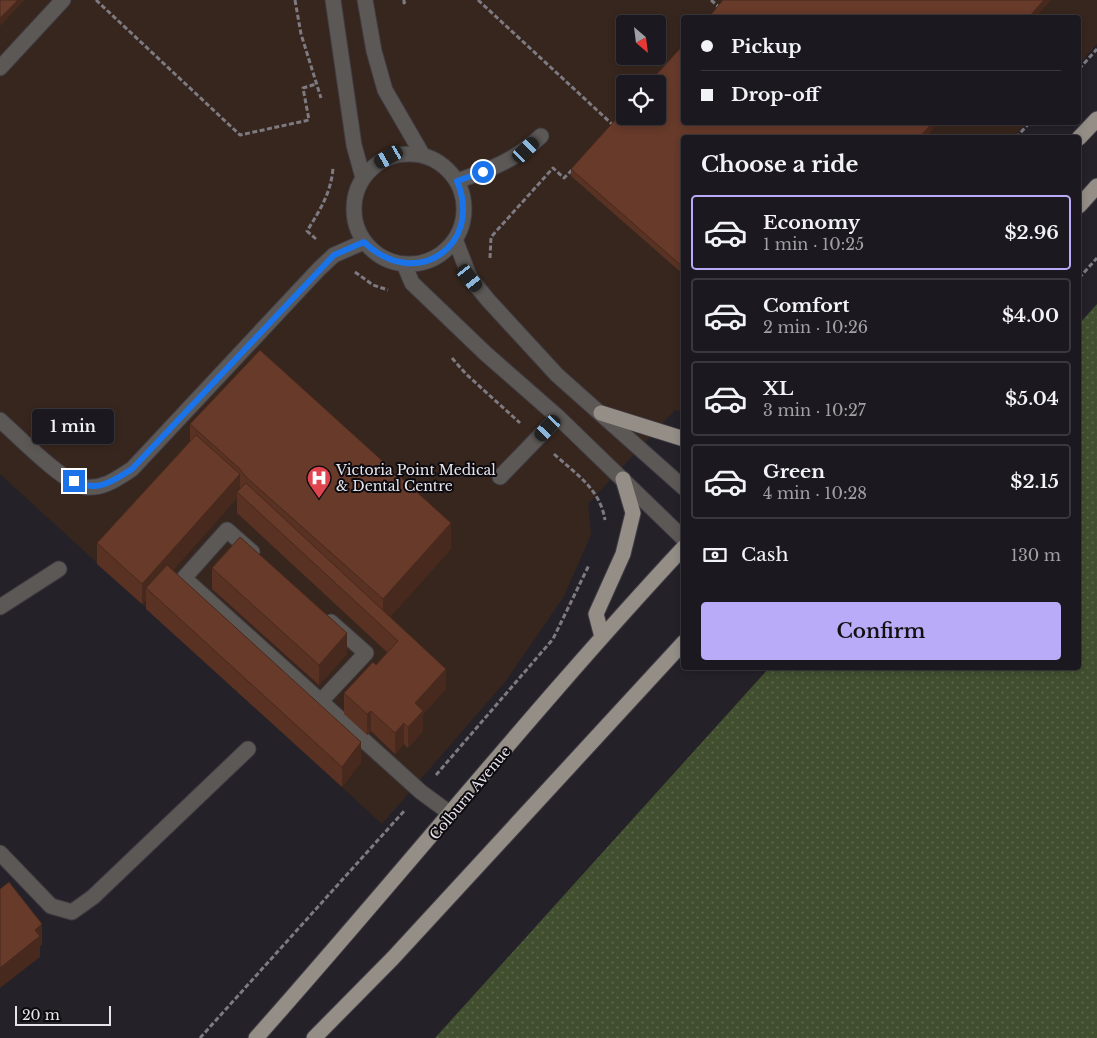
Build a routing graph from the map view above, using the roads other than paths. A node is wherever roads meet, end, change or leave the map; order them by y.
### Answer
1 (63, 0) edge
2 (333, 0) edge
3 (365, 0) edge
4 (0, 68) edge
5 (1097, 120) edge
6 (541, 136) dead end
7 (1081, 136) edge
8 (422, 154) junction
9 (363, 178) junction
10 (457, 181) junction
11 (1097, 186) edge
12 (1081, 204) edge
13 (455, 239) junction
14 (364, 242) junction
15 (404, 264) junction
16 (601, 413) junction
17 (558, 417) junction
18 (0, 420) edge
19 (681, 439) edge
20 (500, 477) dead end
21 (623, 479) junction
22 (681, 485) edge
23 (681, 536) edge
24 (681, 550) edge
25 (264, 562) edge
26 (59, 569) dead end
27 (0, 607) edge
28 (322, 614) edge
29 (602, 637) junction
30 (681, 645) edge
31 (321, 702) junction
32 (248, 749) dead end
33 (451, 814) junction
34 (0, 855) edge
35 (256, 1038) edge
36 (314, 1038) edge

1 - 4 street
2 - 9 street
3 - 8 street
5 - 7 main road
6 - 10 street
8 - 9 street
8 - 10 street
9 - 14 street
10 - 13 street
11 - 12 main road
13 - 15 street
13 - 16 street
14 - 15 street
14 - 18 street
15 - 17 street
16 - 19 main road
16 - 22 street
17 - 20 street
17 - 21 street
21 - 23 street
21 - 29 main road
24 - 29 main road, Colburn Avenue
25 - 31 street
26 - 27 street
28 - 31 street
29 - 33 main road, Colburn Avenue
30 - 36 main road
31 - 33 street
32 - 34 street
33 - 35 main road, Colburn Avenue

